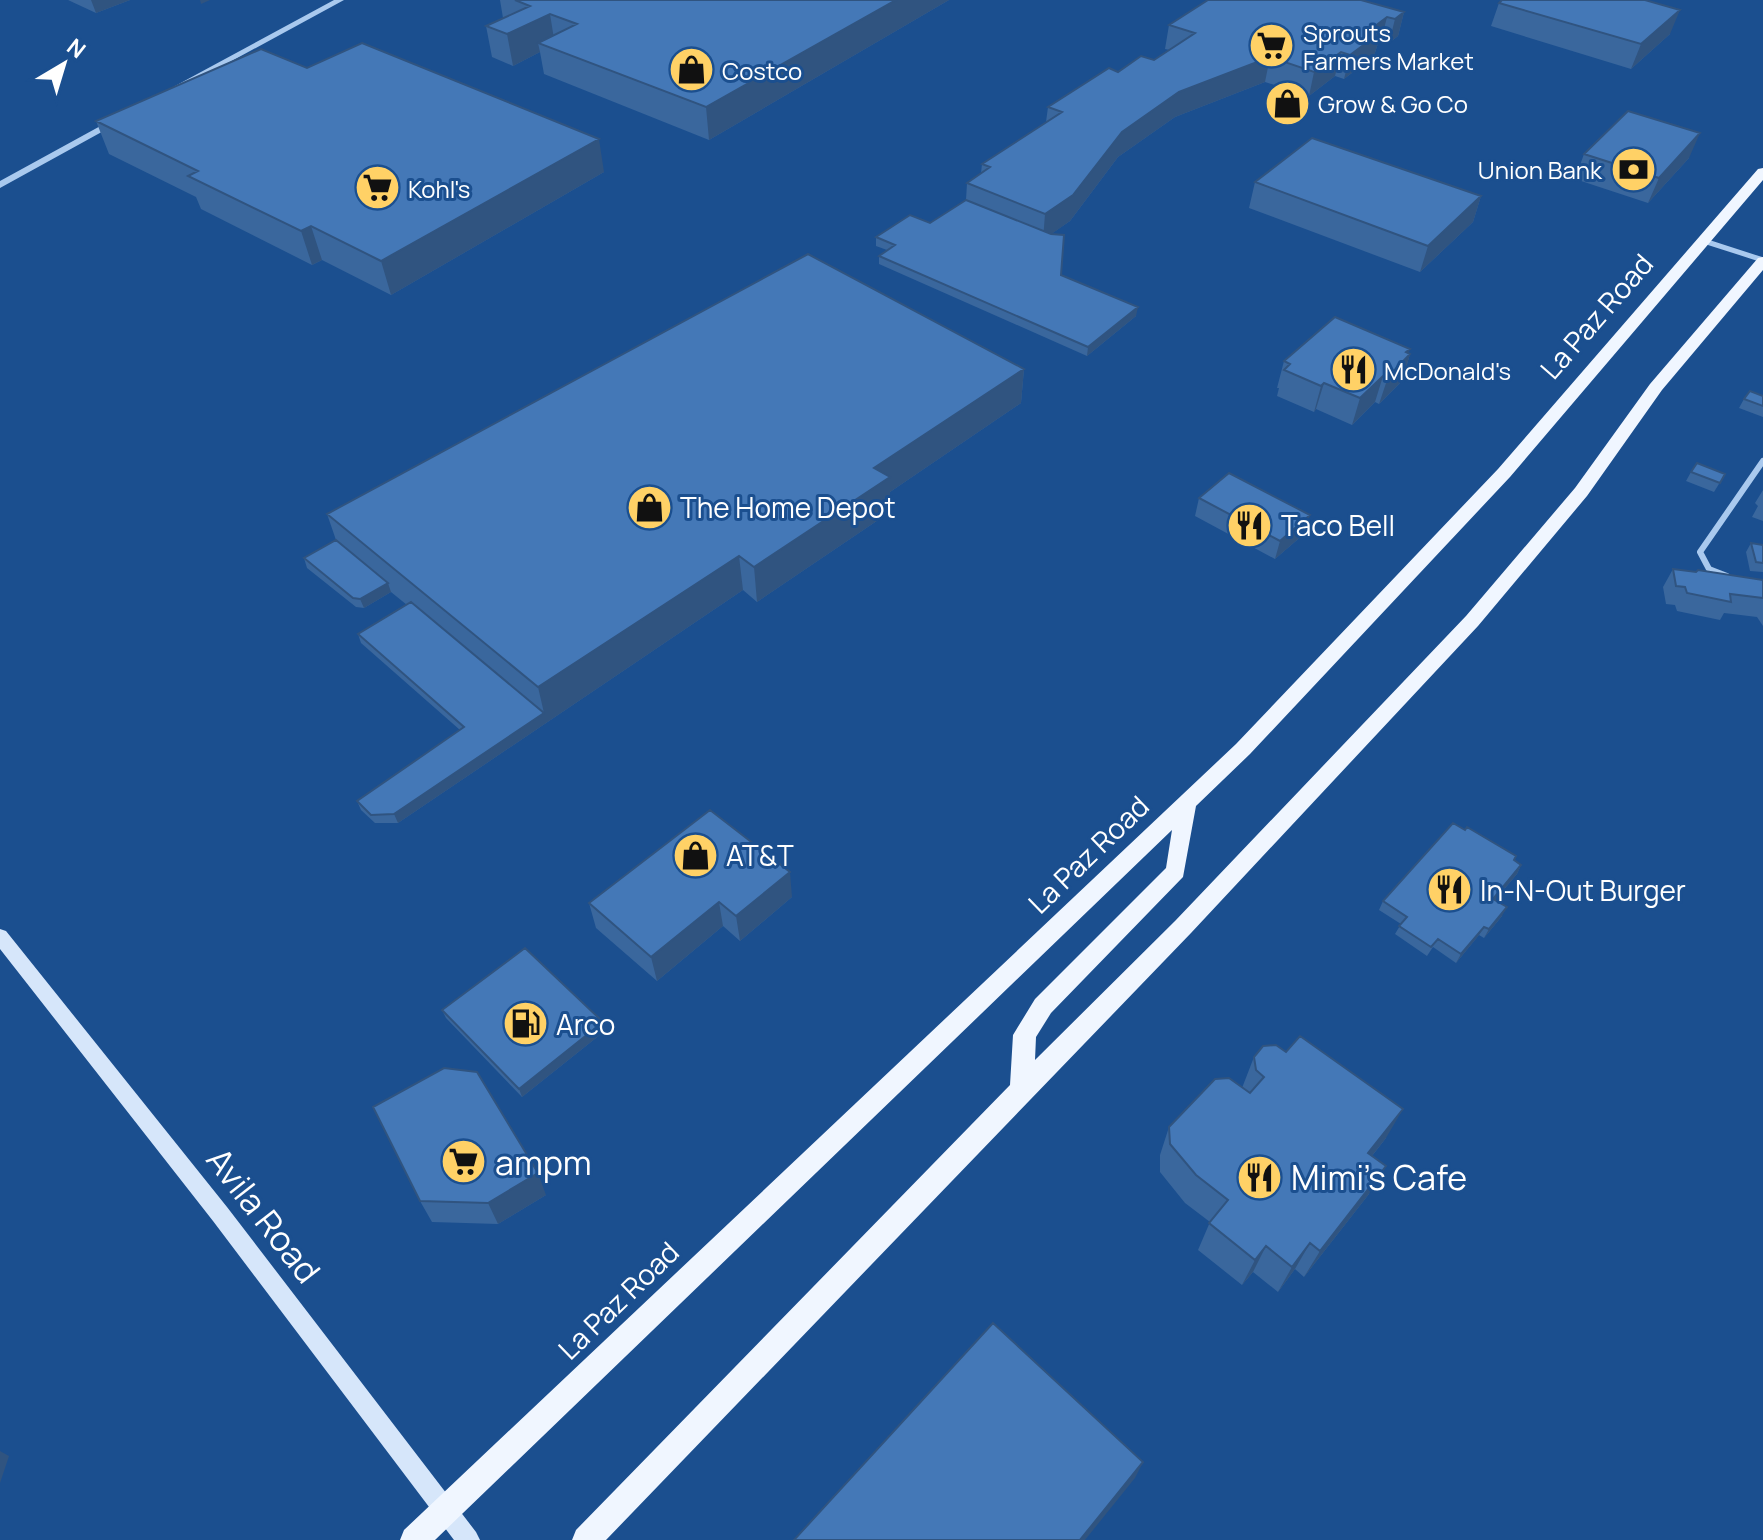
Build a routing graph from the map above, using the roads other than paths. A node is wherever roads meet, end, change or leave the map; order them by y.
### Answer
1 (340, 0) edge
2 (170, 91) edge
3 (119, 119) edge
4 (1763, 172) edge
5 (0, 185) edge
6 (1704, 241) junction
7 (1763, 261) edge
8 (1763, 461) edge
9 (1740, 581) edge
10 (1186, 804) junction
11 (0, 936) edge
12 (1022, 1089) junction
13 (445, 1510) junction
14 (414, 1540) edge
15 (468, 1540) edge
16 (586, 1540) edge

1 - 2 street
3 - 5 street
4 - 6 main road, La Paz Road
6 - 7 street
6 - 10 main road, La Paz Road
7 - 12 main road
8 - 9 street
10 - 12 main road
10 - 13 main road, La Paz Road
11 - 13 main road, Avila Road
12 - 16 main road
13 - 14 main road, La Paz Road
13 - 15 main road, Avila Road

